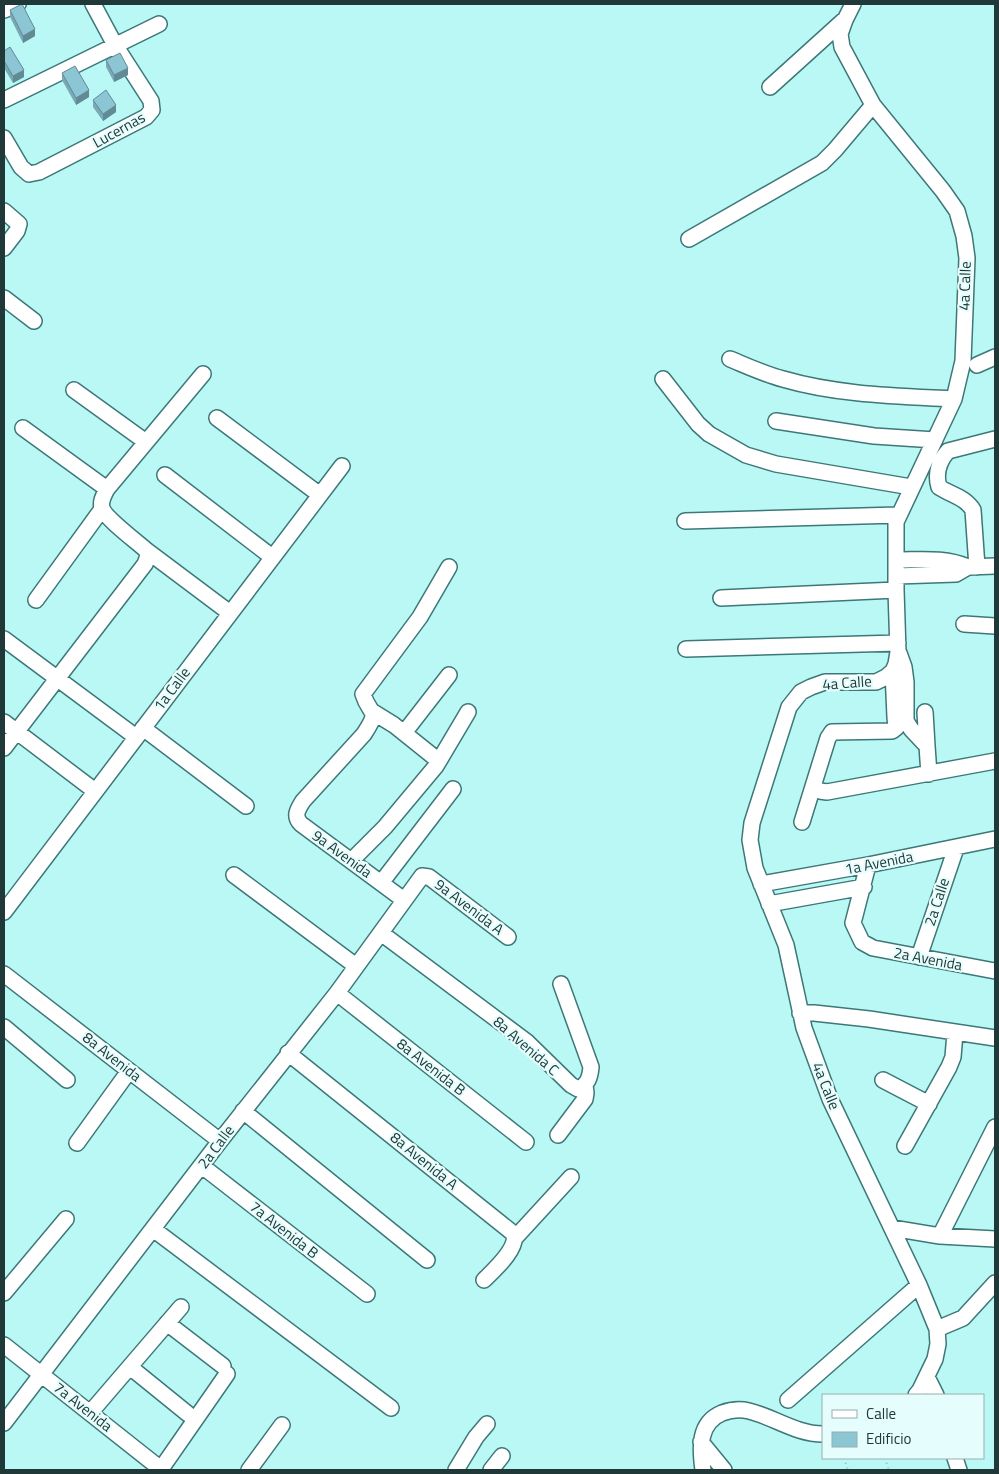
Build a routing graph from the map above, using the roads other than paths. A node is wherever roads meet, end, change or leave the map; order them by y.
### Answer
1 (18, 4) edge
2 (93, 4) edge
3 (853, 4) edge
4 (4, 10) edge
5 (845, 20) junction
6 (159, 24) dead end
7 (115, 45) junction
8 (770, 87) dead end
9 (4, 100) edge
10 (873, 105) junction
11 (4, 138) edge
12 (4, 211) edge
13 (689, 239) dead end
14 (4, 248) edge
15 (4, 298) edge
16 (34, 321) dead end
17 (995, 357) edge
18 (730, 359) dead end
19 (977, 366) dead end
20 (203, 374) dead end
21 (663, 379) dead end
22 (74, 390) dead end
23 (954, 399) junction
24 (217, 418) dead end
25 (776, 421) dead end
26 (23, 428) dead end
27 (995, 439) edge
28 (935, 440) junction
29 (146, 442) junction
30 (342, 466) dead end
31 (165, 476) dead end
32 (911, 487) junction
33 (107, 489) junction
34 (320, 495) junction
35 (102, 509) junction
36 (898, 515) junction
37 (685, 521) dead end
38 (146, 550) junction
39 (272, 557) junction
40 (897, 560) junction
41 (921, 560) junction
42 (995, 566) edge
43 (449, 567) dead end
44 (972, 567) junction
45 (923, 576) junction
46 (896, 583) junction
47 (721, 598) dead end
48 (36, 600) dead end
49 (230, 613) junction
50 (964, 624) dead end
51 (995, 626) edge
52 (4, 639) edge
53 (898, 647) junction
54 (686, 649) dead end
55 (893, 671) junction
56 (448, 675) dead end
57 (58, 679) junction
58 (373, 712) junction
59 (468, 712) dead end
60 (925, 712) dead end
61 (901, 717) junction
62 (4, 722) edge
63 (16, 732) junction
64 (139, 732) junction
65 (404, 733) junction
66 (927, 746) junction
67 (4, 748) edge
68 (439, 761) junction
69 (995, 761) edge
70 (929, 774) junction
71 (813, 787) junction
72 (453, 789) dead end
73 (95, 791) junction
74 (246, 806) dead end
75 (802, 822) dead end
76 (995, 839) edge
77 (956, 848) junction
78 (352, 860) junction
79 (868, 865) junction
80 (234, 875) dead end
81 (429, 877) joint
82 (381, 883) junction
83 (762, 884) junction
84 (864, 887) junction
85 (404, 900) junction
86 (769, 904) junction
87 (4, 912) edge
88 (381, 934) junction
89 (508, 937) dead end
90 (919, 957) junction
91 (356, 966) junction
92 (995, 970) edge
93 (4, 974) edge
94 (561, 984) dead end
95 (337, 993) junction
96 (800, 1013) junction
97 (4, 1027) edge
98 (955, 1033) junction
99 (995, 1038) edge
100 (288, 1053) junction
101 (129, 1070) junction
102 (67, 1080) dead end
103 (884, 1080) dead end
104 (585, 1085) junction
105 (929, 1104) junction
106 (244, 1111) junction
107 (995, 1127) edge
108 (558, 1135) dead end
109 (220, 1141) junction
110 (526, 1142) dead end
111 (77, 1143) dead end
112 (905, 1146) dead end
113 (202, 1166) junction
114 (571, 1177) dead end
115 (66, 1219) dead end
116 (892, 1228) junction
117 (153, 1229) junction
118 (940, 1236) junction
119 (515, 1238) junction
120 (995, 1239) edge
121 (427, 1260) dead end
122 (484, 1280) dead end
123 (995, 1283) edge
124 (919, 1285) junction
125 (4, 1293) edge
126 (367, 1294) dead end
127 (181, 1307) dead end
128 (167, 1323) junction
129 (937, 1329) junction
130 (4, 1345) edge
131 (130, 1367) junction
132 (41, 1374) junction
133 (927, 1377) junction
134 (917, 1394) edge
135 (936, 1394) edge
136 (788, 1400) dead end
137 (391, 1408) dead end
138 (90, 1413) junction
139 (188, 1414) dead end
140 (4, 1423) edge
141 (487, 1424) dead end
142 (282, 1425) dead end
143 (822, 1434) edge
144 (701, 1442) junction
145 (502, 1456) dead end
146 (161, 1470) edge
147 (249, 1470) edge
148 (456, 1470) edge
149 (491, 1470) edge
150 (703, 1470) edge
151 (724, 1470) edge

1 - 4 street
2 - 7 street, Lucernas
3 - 5 street, 4a Calle
5 - 8 street
5 - 10 street, 4a Calle
6 - 7 street
7 - 9 street
7 - 11 street, Lucernas
10 - 13 street
10 - 23 street, 4a Calle
12 - 14 street
15 - 16 street
17 - 19 street
18 - 23 street
20 - 29 street
21 - 32 street
22 - 29 street
23 - 28 street, 4a Calle
24 - 34 street
25 - 28 street
26 - 33 street
27 - 44 street
28 - 32 street, 4a Calle
29 - 33 street
30 - 34 street, 1a Calle
31 - 39 street
32 - 36 street, 4a Calle
33 - 35 street
34 - 39 street, 1a Calle
35 - 38 street
35 - 48 street
36 - 37 street
36 - 40 street, 4a Calle
38 - 49 street
38 - 57 street
39 - 49 street, 1a Calle
40 - 41 street
40 - 46 street, 4a Calle
41 - 44 street
41 - 45 street
42 - 44 street
43 - 58 street
44 - 45 street
45 - 46 street
46 - 47 street
46 - 53 street, 4a Calle
49 - 64 street, 1a Calle
50 - 51 street
52 - 57 street
53 - 54 street
53 - 55 street, 4a Calle
53 - 61 street
55 - 61 street
55 - 83 street, 4a Calle
56 - 65 street
57 - 63 street
57 - 64 street
58 - 65 street
58 - 78 street, 9a Avenida
59 - 68 street
60 - 66 street
61 - 66 street
61 - 71 street
62 - 63 street
63 - 67 street
63 - 73 street
64 - 73 street, 1a Calle
64 - 74 street
65 - 68 street
66 - 70 street
68 - 78 street
69 - 70 street
70 - 71 street
71 - 75 street
72 - 82 street
73 - 87 street, 1a Calle
76 - 77 street, 1a Avenida
77 - 79 street, 1a Avenida
77 - 90 street, 2a Calle
78 - 82 street, 9a Avenida
79 - 83 street, 1a Avenida
79 - 84 street
80 - 91 street
81 - 85 street, 2a Calle
81 - 89 street, 9a Avenida A
82 - 85 street, 9a Avenida
83 - 86 street, 4a Calle
84 - 86 street, 1a Avenida
84 - 90 street, 2a Avenida
85 - 88 street, 2a Calle
86 - 96 street, 4a Calle
88 - 91 street, 2a Calle
88 - 104 street, 8a Avenida C
90 - 92 street, 2a Avenida
91 - 95 street, 2a Calle
93 - 101 street, 8a Avenida
94 - 104 street
95 - 100 street, 2a Calle
95 - 110 street, 8a Avenida B
96 - 98 street
96 - 116 street, 4a Calle
97 - 102 street
98 - 99 street
98 - 105 street
100 - 106 street, 2a Calle
100 - 119 street, 8a Avenida A
101 - 109 street, 8a Avenida
101 - 111 street
103 - 105 street
104 - 108 street
105 - 112 street
106 - 109 street, 2a Calle
106 - 121 street
107 - 118 street
109 - 113 street, 2a Calle
113 - 117 street, 2a Calle
113 - 126 street, 7a Avenida B
114 - 119 street
115 - 125 street
116 - 118 street
116 - 124 street, 4a Calle
117 - 132 street, 2a Calle
117 - 137 street
118 - 120 street
119 - 122 street
123 - 129 street
124 - 129 street, 4a Calle
124 - 136 street
127 - 128 street
128 - 131 street
128 - 146 street
129 - 133 street, 4a Calle
130 - 132 street, 7a Avenida
131 - 138 street
131 - 139 street
132 - 138 street, 7a Avenida
132 - 140 street, 2a Calle
133 - 134 street, 4a Calle
133 - 135 street
138 - 146 street, 7a Avenida
141 - 148 street
142 - 147 street
143 - 144 street
144 - 150 street
144 - 151 street
145 - 149 street

